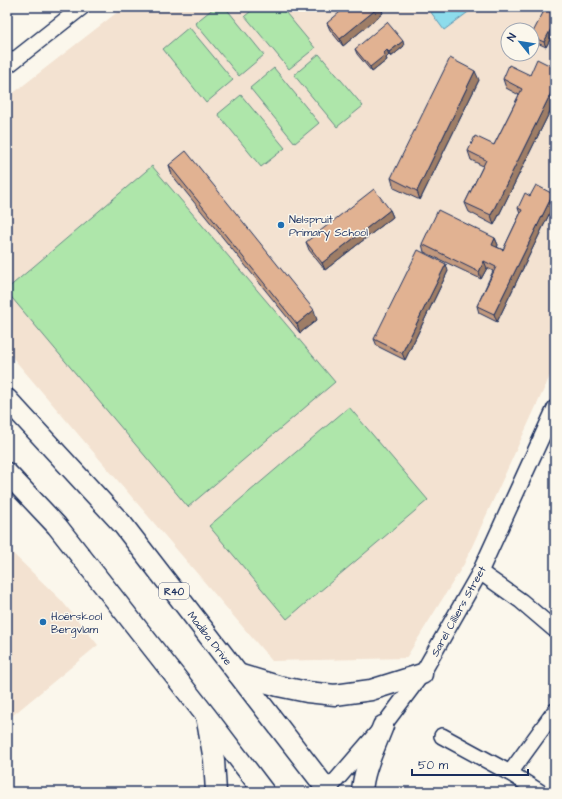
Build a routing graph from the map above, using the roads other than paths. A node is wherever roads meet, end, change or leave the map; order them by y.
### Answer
1 (78, 8) edge
2 (7, 66) edge
3 (7, 399) edge
4 (555, 408) edge
5 (7, 473) edge
6 (480, 572) junction
7 (555, 630) edge
8 (238, 674) junction
9 (422, 674) junction
10 (555, 711) edge
11 (207, 717) junction
12 (383, 726) junction
13 (442, 736) dead end
14 (510, 772) junction
15 (327, 791) edge
16 (216, 792) edge
17 (264, 792) edge
18 (362, 792) edge
19 (540, 792) edge

1 - 2 street
3 - 8 main road, Madiba Drive / R40
4 - 6 street, Sarel Cilliers Street
5 - 11 main road
6 - 7 street
6 - 9 street, Sarel Cilliers Street
8 - 9 main road
8 - 15 main road, Madiba Drive / R40
9 - 12 street, Sarel Cilliers Street
10 - 14 street
11 - 16 main road
11 - 17 main road
12 - 15 street, Sarel Cilliers Street
12 - 18 main road
13 - 14 street
14 - 19 street

